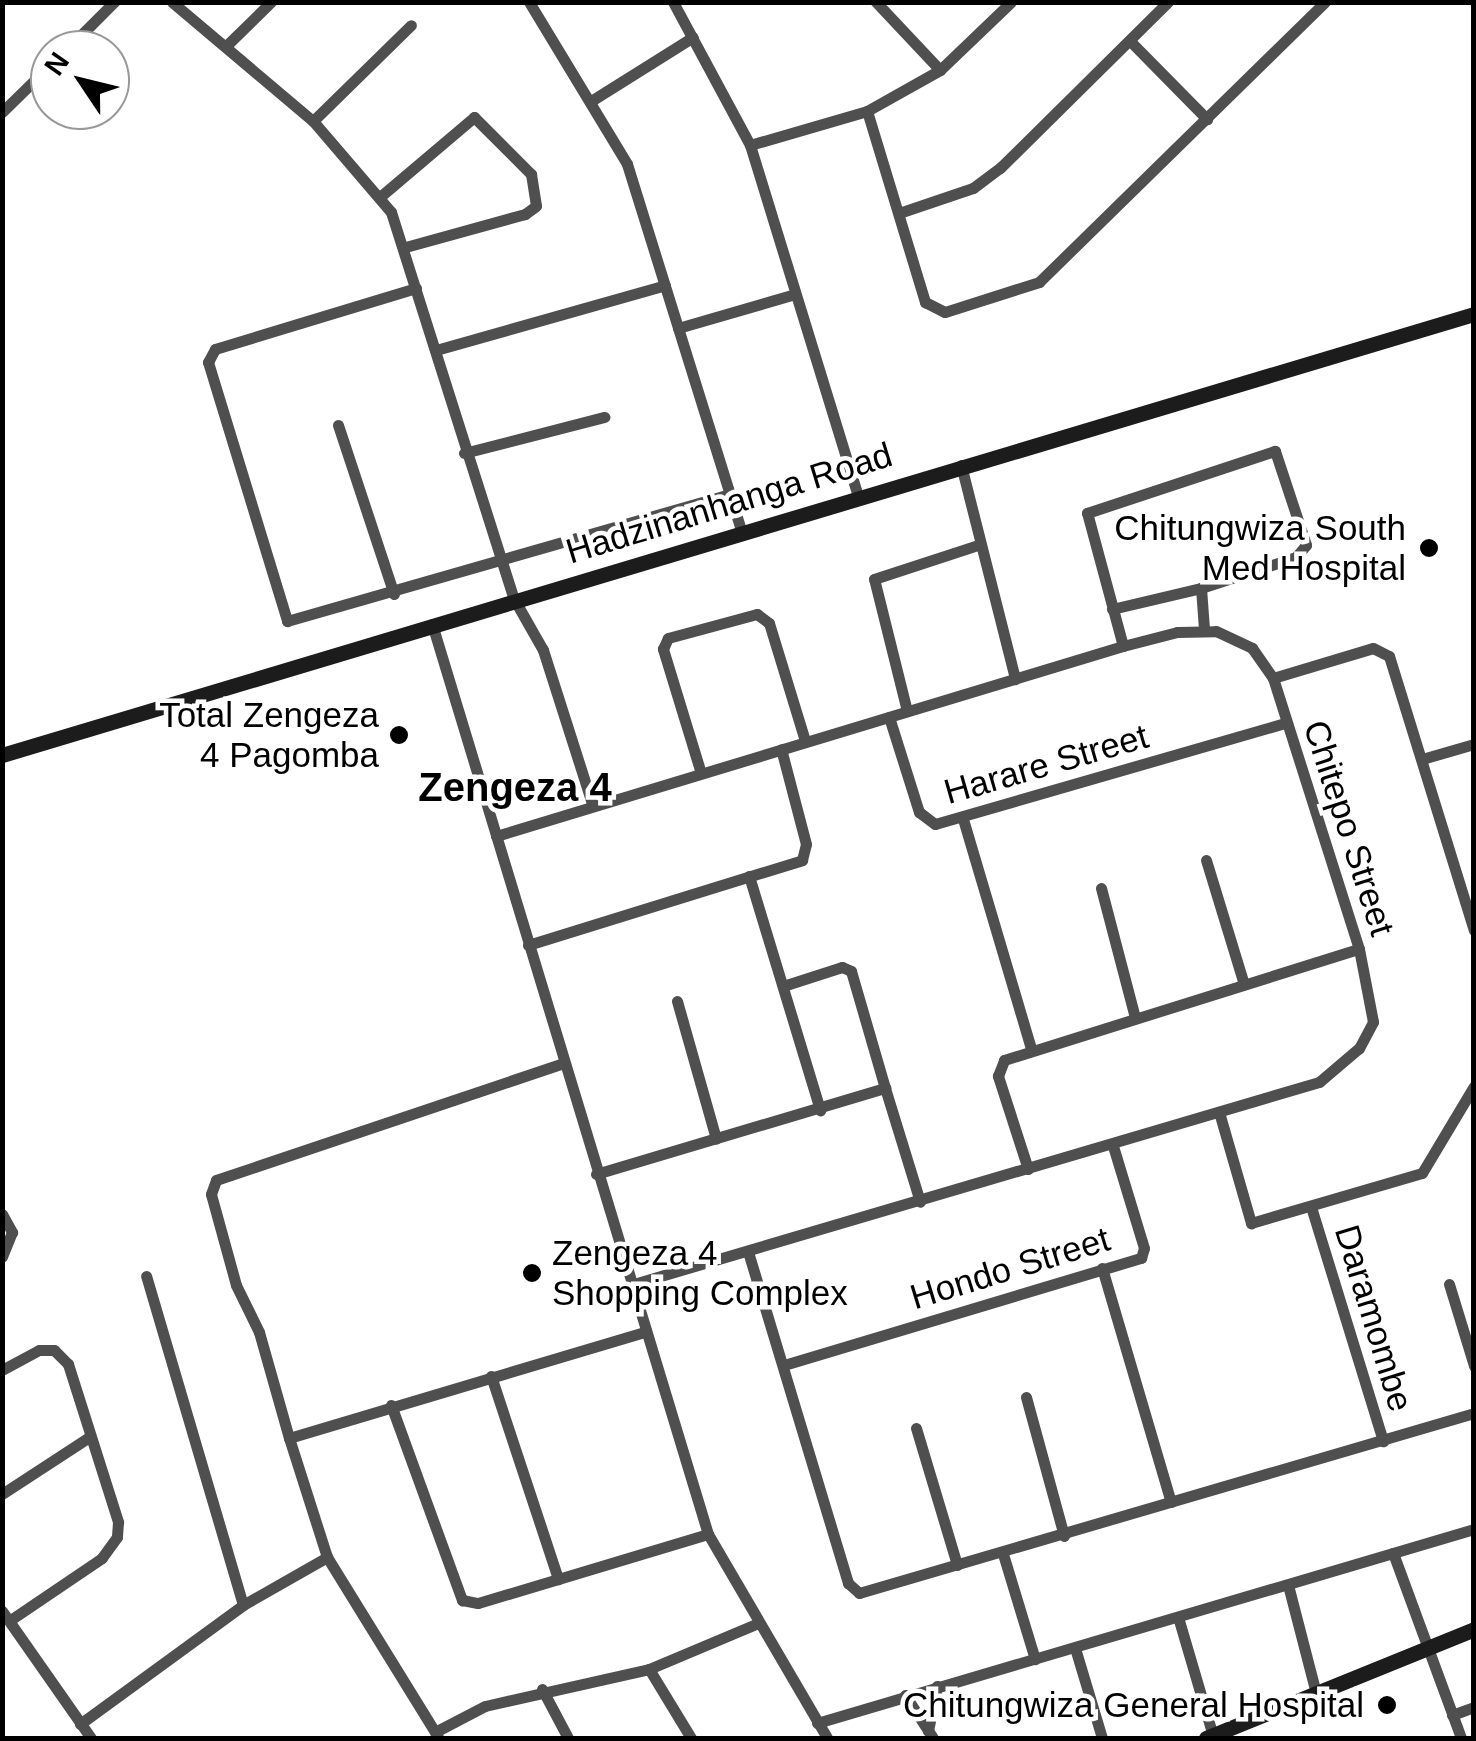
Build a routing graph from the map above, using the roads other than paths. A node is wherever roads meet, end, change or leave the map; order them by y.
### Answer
1 (114, 2) edge
2 (172, 2) edge
3 (270, 2) edge
4 (528, 2) edge
5 (673, 2) edge
6 (876, 2) edge
7 (1011, 2) edge
8 (1168, 2) edge
9 (1325, 2) edge
10 (410, 25) dead end
11 (86, 30) edge
12 (693, 37) junction
13 (1130, 42) junction
14 (226, 46) junction
15 (940, 70) junction
16 (30, 85) edge
17 (591, 101) junction
18 (866, 111) junction
19 (2, 112) edge
20 (1207, 119) junction
21 (313, 120) junction
22 (750, 145) junction
23 (381, 196) junction
24 (899, 212) junction
25 (405, 247) junction
26 (664, 285) junction
27 (416, 288) junction
28 (795, 294) junction
29 (1474, 314) edge
30 (678, 328) junction
31 (436, 350) junction
32 (604, 417) dead end
33 (338, 426) dead end
34 (464, 453) junction
35 (961, 465) junction
36 (730, 494) junction
37 (858, 496) junction
38 (741, 530) junction
39 (978, 545) junction
40 (501, 561) junction
41 (1201, 588) junction
42 (394, 594) junction
43 (514, 599) junction
44 (1112, 608) junction
45 (432, 624) junction
46 (1204, 629) junction
47 (1123, 646) junction
48 (1273, 678) junction
49 (1015, 679) junction
50 (907, 711) junction
51 (890, 717) junction
52 (1286, 723) junction
53 (805, 742) junction
54 (1474, 744) edge
55 (781, 750) junction
56 (2, 755) edge
57 (1422, 758) junction
58 (700, 770) junction
59 (592, 804) junction
60 (963, 819) junction
61 (496, 836) junction
62 (1206, 860) dead end
63 (749, 876) junction
64 (1101, 888) dead end
65 (1474, 930) edge
66 (528, 945) junction
67 (1359, 948) junction
68 (1244, 984) junction
69 (783, 986) junction
70 (677, 1001) dead end
71 (1135, 1018) junction
72 (1032, 1048) junction
73 (563, 1063) junction
74 (1474, 1086) edge
75 (885, 1088) junction
76 (820, 1110) junction
77 (1219, 1112) junction
78 (716, 1139) junction
79 (1113, 1146) junction
80 (1028, 1169) junction
81 (596, 1174) junction
82 (920, 1202) junction
83 (1312, 1210) junction
84 (2, 1214) edge
85 (749, 1255) junction
86 (2, 1257) edge
87 (1102, 1268) junction
88 (146, 1276) dead end
89 (1448, 1284) dead end
90 (630, 1285) junction
91 (644, 1332) junction
92 (784, 1365) junction
93 (1474, 1366) edge
94 (2, 1370) edge
95 (491, 1376) junction
96 (1026, 1398) dead end
97 (391, 1404) junction
98 (1474, 1413) edge
99 (916, 1428) dead end
100 (89, 1438) junction
101 (289, 1438) junction
102 (1383, 1442) junction
103 (2, 1494) edge
104 (1172, 1502) junction
105 (1474, 1529) edge
106 (708, 1534) junction
107 (1064, 1536) junction
108 (1392, 1553) junction
109 (1004, 1554) junction
110 (328, 1557) junction
111 (957, 1565) junction
112 (558, 1579) junction
113 (1288, 1585) junction
114 (243, 1605) junction
115 (6, 1616) edge
116 (1178, 1618) junction
117 (756, 1624) junction
118 (1474, 1629) edge
119 (1075, 1648) junction
120 (1425, 1649) junction
121 (1035, 1659) junction
122 (648, 1669) junction
123 (937, 1686) junction
124 (542, 1689) junction
125 (1316, 1693) junction
126 (904, 1695) junction
127 (1474, 1707) edge
128 (1452, 1714) junction
129 (80, 1724) junction
130 (818, 1724) junction
131 (930, 1735) edge
132 (437, 1736) edge
133 (1209, 1737) edge
134 (91, 1738) edge
135 (568, 1738) edge
136 (691, 1738) edge
137 (827, 1738) edge
138 (1102, 1738) edge
139 (1461, 1738) edge

1 - 11 street
2 - 14 street
3 - 14 street
4 - 17 street
5 - 12 street
6 - 15 street
7 - 15 street
8 - 13 street
9 - 20 street
10 - 21 street
12 - 17 street
12 - 22 street
13 - 20 street
13 - 24 street
14 - 21 street
15 - 18 street
16 - 19 street
17 - 26 street
18 - 22 street
18 - 24 street
20 - 24 street
21 - 23 street
22 - 28 street
23 - 25 street
23 - 25 street
25 - 27 street
26 - 30 street
26 - 31 street
27 - 31 street
27 - 42 street
28 - 30 street
28 - 37 street
29 - 35 street, Hadzinanhanga Road
30 - 36 street
31 - 34 street
32 - 34 street
33 - 42 street
34 - 40 street
35 - 37 street, Hadzinanhanga Road
35 - 39 street
36 - 38 street
36 - 40 street
37 - 38 street, Hadzinanhanga Road
38 - 43 street, Hadzinanhanga Road
39 - 49 street
39 - 50 street
40 - 42 street
40 - 43 street
41 - 44 street
41 - 44 street
41 - 46 street
43 - 45 street, Hadzinanhanga Road
43 - 59 street
44 - 47 street
45 - 56 street, Hadzinanhanga Road
45 - 61 street
46 - 47 street
46 - 48 street, Chitepo Street
47 - 49 street
48 - 52 street, Chitepo Street
48 - 57 street
49 - 50 street
50 - 51 street
51 - 53 street
51 - 60 street, Harare Street
52 - 60 street, Harare Street
52 - 67 street, Chitepo Street
53 - 55 street
53 - 58 street
54 - 57 street
55 - 58 street
55 - 63 street
57 - 65 street
58 - 59 street
59 - 61 street
60 - 72 street
61 - 66 street
62 - 68 street
63 - 66 street
63 - 69 street
64 - 71 street
66 - 73 street
67 - 68 street
67 - 77 street, Chitepo Street
68 - 71 street
69 - 75 street
69 - 76 street
70 - 78 street
71 - 72 street
72 - 80 street
73 - 81 street
73 - 101 street
74 - 83 street
75 - 76 street
75 - 82 street
76 - 78 street
77 - 79 street, Chitepo Street
77 - 83 street
78 - 81 street
79 - 80 street, Chitepo Street
79 - 87 street, Hondo Street
80 - 82 street, Chitepo Street
81 - 90 street
82 - 85 street, Chitepo Street
83 - 102 street, Daramombe
84 - 86 street
85 - 90 street, Chitepo Street
85 - 92 street
87 - 92 street, Hondo Street
87 - 104 street
88 - 114 street
89 - 93 street
90 - 91 street
91 - 95 street
91 - 106 street
92 - 111 street
94 - 100 street
95 - 97 street
95 - 112 street
96 - 107 street
97 - 101 street
97 - 112 street
98 - 102 street
99 - 111 street
100 - 103 street
100 - 115 street
101 - 110 street
102 - 104 street
104 - 107 street
105 - 108 street
106 - 112 street
106 - 117 street
107 - 109 street
108 - 113 street
108 - 120 street
109 - 111 street
109 - 121 street
110 - 114 street
110 - 132 street
113 - 116 street
113 - 125 street
114 - 129 street
115 - 129 street
116 - 119 street
116 - 133 street
117 - 122 street
117 - 130 street
118 - 120 street
119 - 121 street
119 - 138 street
120 - 125 street
120 - 128 street
121 - 123 street
122 - 124 street
122 - 136 street
123 - 126 street
123 - 131 street
124 - 132 street
124 - 135 street
125 - 133 street
126 - 130 street
126 - 131 street
127 - 128 street
128 - 139 street
129 - 134 street
130 - 137 street

